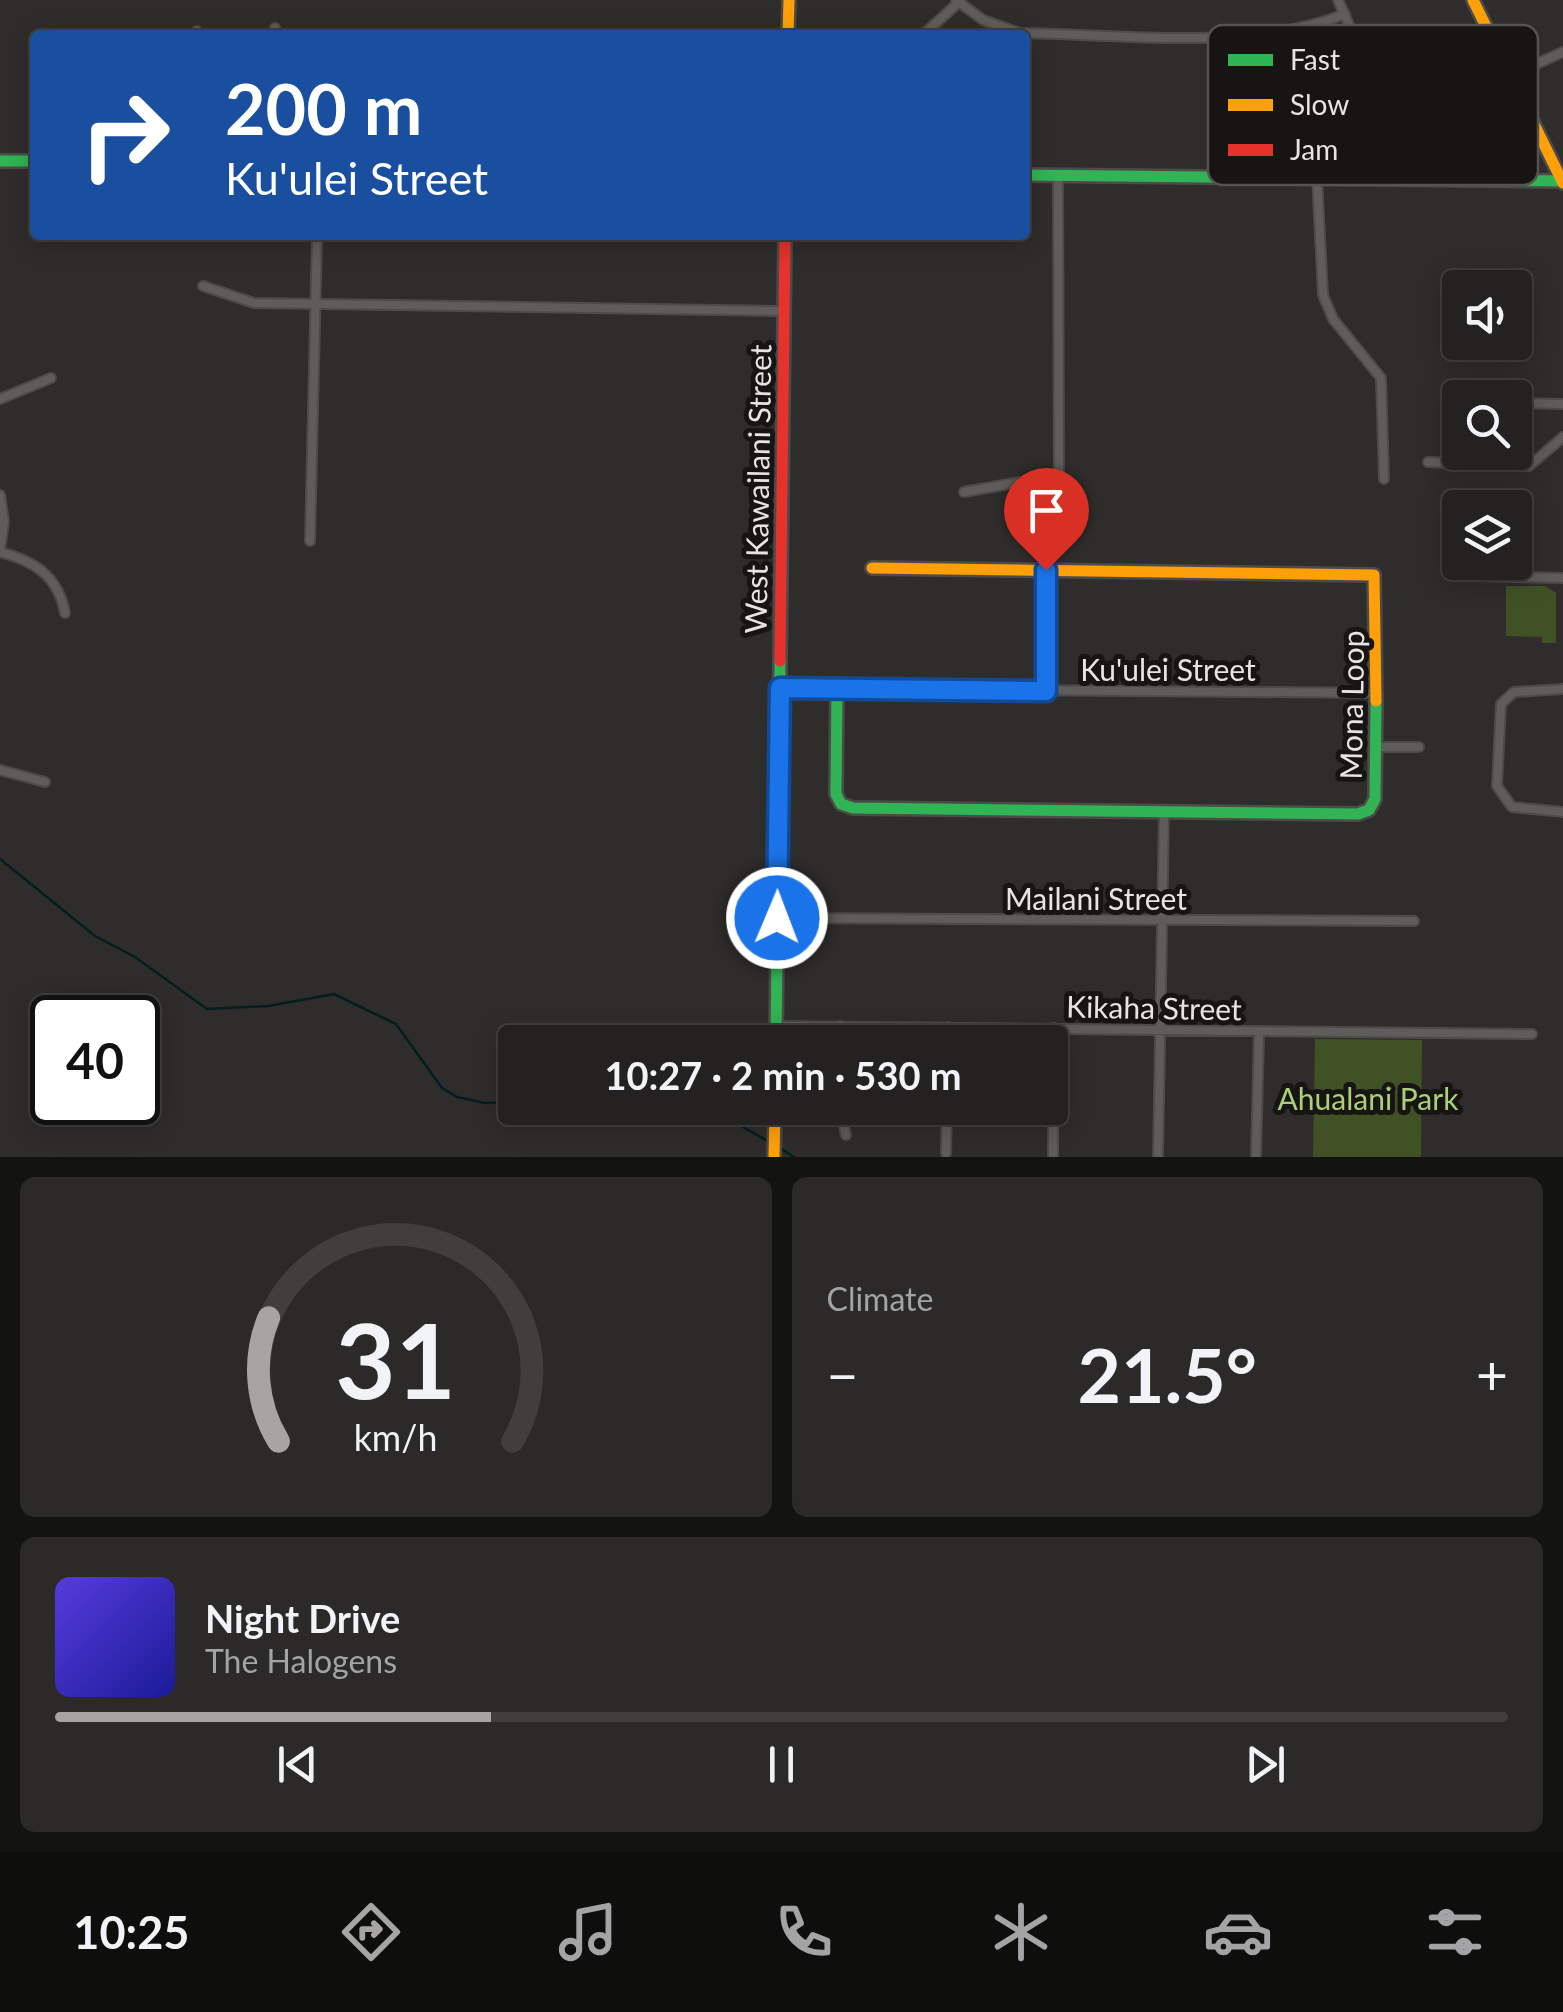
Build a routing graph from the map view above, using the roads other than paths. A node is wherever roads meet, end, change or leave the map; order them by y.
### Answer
1 (789, 0) edge
2 (1338, 0) edge
3 (1473, 0) edge
4 (957, 2) edge
5 (1345, 14) junction
6 (1318, 25) edge
7 (1350, 25) edge
8 (1486, 25) edge
9 (788, 30) edge
10 (929, 30) edge
11 (1011, 30) edge
12 (1030, 33) edge
13 (1208, 35) edge
14 (1563, 52) edge
15 (1538, 63) edge
16 (1538, 130) edge
17 (0, 161) edge
18 (30, 161) edge
19 (1030, 175) edge
20 (1058, 175) junction
21 (1208, 177) edge
22 (1562, 182) edge
23 (1317, 185) edge
24 (317, 240) edge
25 (785, 240) edge
26 (203, 286) dead end
27 (315, 304) junction
28 (783, 311) junction
29 (50, 378) dead end
30 (0, 400) edge
31 (1532, 403) edge
32 (1563, 404) edge
33 (1563, 437) edge
34 (1428, 462) dead end
35 (1060, 471) junction
36 (1384, 479) dead end
37 (1059, 485) dead end
38 (964, 492) dead end
39 (0, 494) edge
40 (310, 541) dead end
41 (0, 551) edge
42 (872, 568) dead end
43 (1046, 570) junction
44 (1532, 577) edge
45 (1563, 578) edge
46 (65, 612) dead end
47 (780, 688) junction
48 (837, 689) junction
49 (1563, 689) edge
50 (1046, 691) junction
51 (1376, 693) junction
52 (1376, 746) junction
53 (1419, 747) dead end
54 (0, 770) edge
55 (45, 782) dead end
56 (1563, 812) edge
57 (1164, 813) junction
58 (777, 918) junction
59 (1163, 922) junction
60 (1414, 922) dead end
61 (776, 1025) edge
62 (1068, 1028) edge
63 (1160, 1029) junction
64 (1259, 1031) junction
65 (1532, 1034) dead end
66 (775, 1125) edge
67 (844, 1125) edge
68 (947, 1125) edge
69 (1053, 1125) edge
70 (846, 1135) dead end
71 (946, 1153) dead end
72 (1053, 1156) edge
73 (774, 1157) edge
74 (1158, 1157) edge
75 (1256, 1157) edge

1 - 9 street
2 - 5 street
3 - 8 street
4 - 10 street
4 - 11 street
5 - 6 street
5 - 7 street
12 - 13 street
14 - 15 street
16 - 22 street
17 - 18 street
19 - 20 street
20 - 21 street
20 - 35 street
23 - 36 street
24 - 27 street
25 - 28 street, West Kawailani Street
26 - 27 street
27 - 28 street
27 - 40 street
28 - 47 street, West Kawailani Street
29 - 30 street
31 - 32 street
33 - 34 street
35 - 37 street
35 - 38 street
39 - 41 street
41 - 46 street
42 - 43 street, Mona Loop
43 - 50 street
43 - 51 street, Mona Loop
44 - 45 street
47 - 48 street, Ku'ulei Street
47 - 58 street, West Kawailani Street
48 - 50 street, Ku'ulei Street
48 - 57 street, Mona Loop
49 - 56 street
50 - 51 street, Ku'ulei Street
51 - 52 street, Mona Loop
52 - 53 street
52 - 57 street, Mona Loop
54 - 55 street
57 - 59 street
58 - 59 street, Mailani Street
58 - 61 street, West Kawailani Street
59 - 60 street, Mailani Street
59 - 63 street
62 - 63 street, Kikaha Street
63 - 64 street, Kikaha Street
63 - 74 street
64 - 65 street, Kikaha Street
64 - 75 street
66 - 73 street
67 - 70 street
68 - 71 street
69 - 72 street

